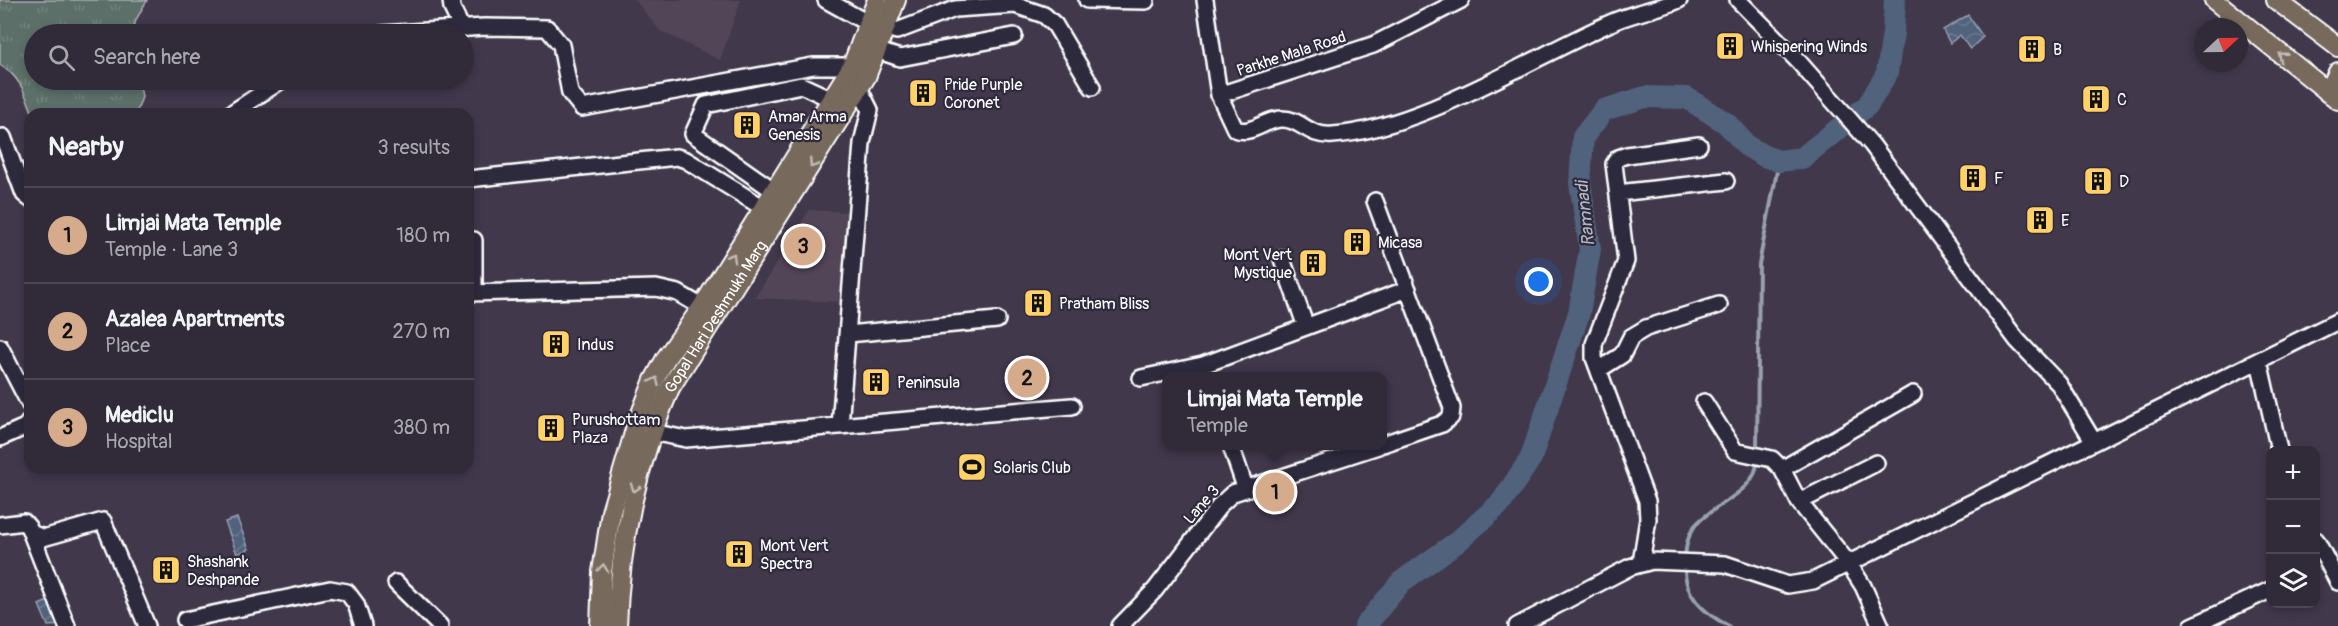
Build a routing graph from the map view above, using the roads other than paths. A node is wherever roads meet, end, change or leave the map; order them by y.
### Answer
1 (451, 0) edge
2 (826, 0) edge
3 (877, 0) edge
4 (896, 0) edge
5 (1033, 0) edge
6 (1087, 0) edge
7 (1205, 0) edge
8 (1461, 0) edge
9 (1680, 0) edge
10 (1738, 0) edge
11 (2214, 0) edge
12 (2276, 0) edge
13 (1146, 1) edge
14 (1012, 4) edge
15 (460, 24) edge
16 (877, 27) junction
17 (474, 29) edge
18 (1014, 36) dead end
19 (2338, 47) edge
20 (870, 48) junction
21 (2338, 72) edge
22 (859, 77) junction
23 (1092, 87) dead end
24 (267, 90) edge
25 (1219, 95) junction
26 (2333, 97) edge
27 (831, 99) junction
28 (239, 108) edge
29 (0, 138) edge
30 (1699, 145) dead end
31 (474, 178) edge
32 (1726, 181) dead end
33 (773, 190) junction
34 (1618, 193) junction
35 (24, 194) edge
36 (1376, 201) dead end
37 (762, 207) junction
38 (1282, 259) dead end
39 (1408, 289) junction
40 (474, 293) edge
41 (1719, 305) dead end
42 (702, 307) junction
43 (997, 320) dead end
44 (2338, 321) edge
45 (1306, 327) junction
46 (848, 334) junction
47 (0, 347) edge
48 (2259, 361) junction
49 (1600, 369) junction
50 (1205, 371) edge
51 (1162, 376) edge
52 (1142, 378) dead end
53 (24, 393) edge
54 (1913, 394) dead end
55 (1704, 402) dead end
56 (1072, 406) dead end
57 (840, 426) junction
58 (24, 427) edge
59 (652, 432) junction
60 (0, 438) edge
61 (2094, 442) junction
62 (1387, 443) edge
63 (2278, 446) edge
64 (1232, 450) edge
65 (1365, 450) edge
66 (1876, 463) dead end
67 (1777, 464) junction
68 (1245, 487) junction
69 (1799, 502) junction
70 (0, 525) edge
71 (31, 533) junction
72 (1647, 562) junction
73 (1849, 564) junction
74 (2322, 566) edge
75 (2338, 582) edge
76 (396, 583) dead end
77 (2266, 592) edge
78 (185, 620) dead end
79 (142, 624) edge
80 (67, 626) edge
81 (363, 626) edge
82 (441, 626) edge
83 (600, 626) edge
84 (617, 626) edge
85 (1120, 626) edge
86 (1517, 626) edge
87 (1881, 626) edge
88 (2193, 626) edge

1 - 15 street
2 - 16 street
3 - 16 main road, Gopal Hari Deshmukh Marg
4 - 16 main road, Gopal Hari Deshmukh Marg
5 - 14 street
6 - 13 street
7 - 25 street, Parkhe Mala Road
8 - 25 street, Parkhe Mala Road
9 - 25 street
10 - 61 street
26 -> 11 main road
12 - 19 main road
14 - 16 street
14 - 23 street
16 - 20 main road, Gopal Hari Deshmukh Marg
17 - 22 street
18 - 20 street
20 - 22 main road, Gopal Hari Deshmukh Marg
21 - 26 main road
22 - 27 main road, Gopal Hari Deshmukh Marg
22 - 46 street
22 -> 59 main road, Gopal Hari Deshmukh Marg
24 - 28 street
27 - 33 main road, Gopal Hari Deshmukh Marg
27 - 33 street
29 - 35 street
30 - 34 street
31 - 37 street
32 - 34 street
33 - 37 main road, Gopal Hari Deshmukh Marg
34 - 49 street
36 - 39 street
42 -> 37 main road, Gopal Hari Deshmukh Marg
38 - 45 street
39 - 45 street
39 - 62 street
40 - 42 street
41 - 49 street
83 -> 42 main road, Gopal Hari Deshmukh Marg
43 - 46 street
44 - 48 street
45 - 50 street
46 - 57 street
47 - 53 street
48 - 61 street
48 - 63 street
49 - 72 street
51 - 52 street
54 - 67 street
55 - 67 street
56 - 57 street
57 - 59 street
58 - 60 street
59 -> 84 main road, Gopal Hari Deshmukh Marg
61 - 73 street
64 - 68 street
65 - 68 street, Lane 3
66 - 69 street
67 - 69 street
68 - 85 street, Lane 3
69 - 73 street
70 - 71 street
71 - 79 street
71 - 80 street
72 - 73 street
72 - 86 street
73 - 87 street
74 - 75 street
76 - 82 street
77 - 88 street
78 - 81 street

